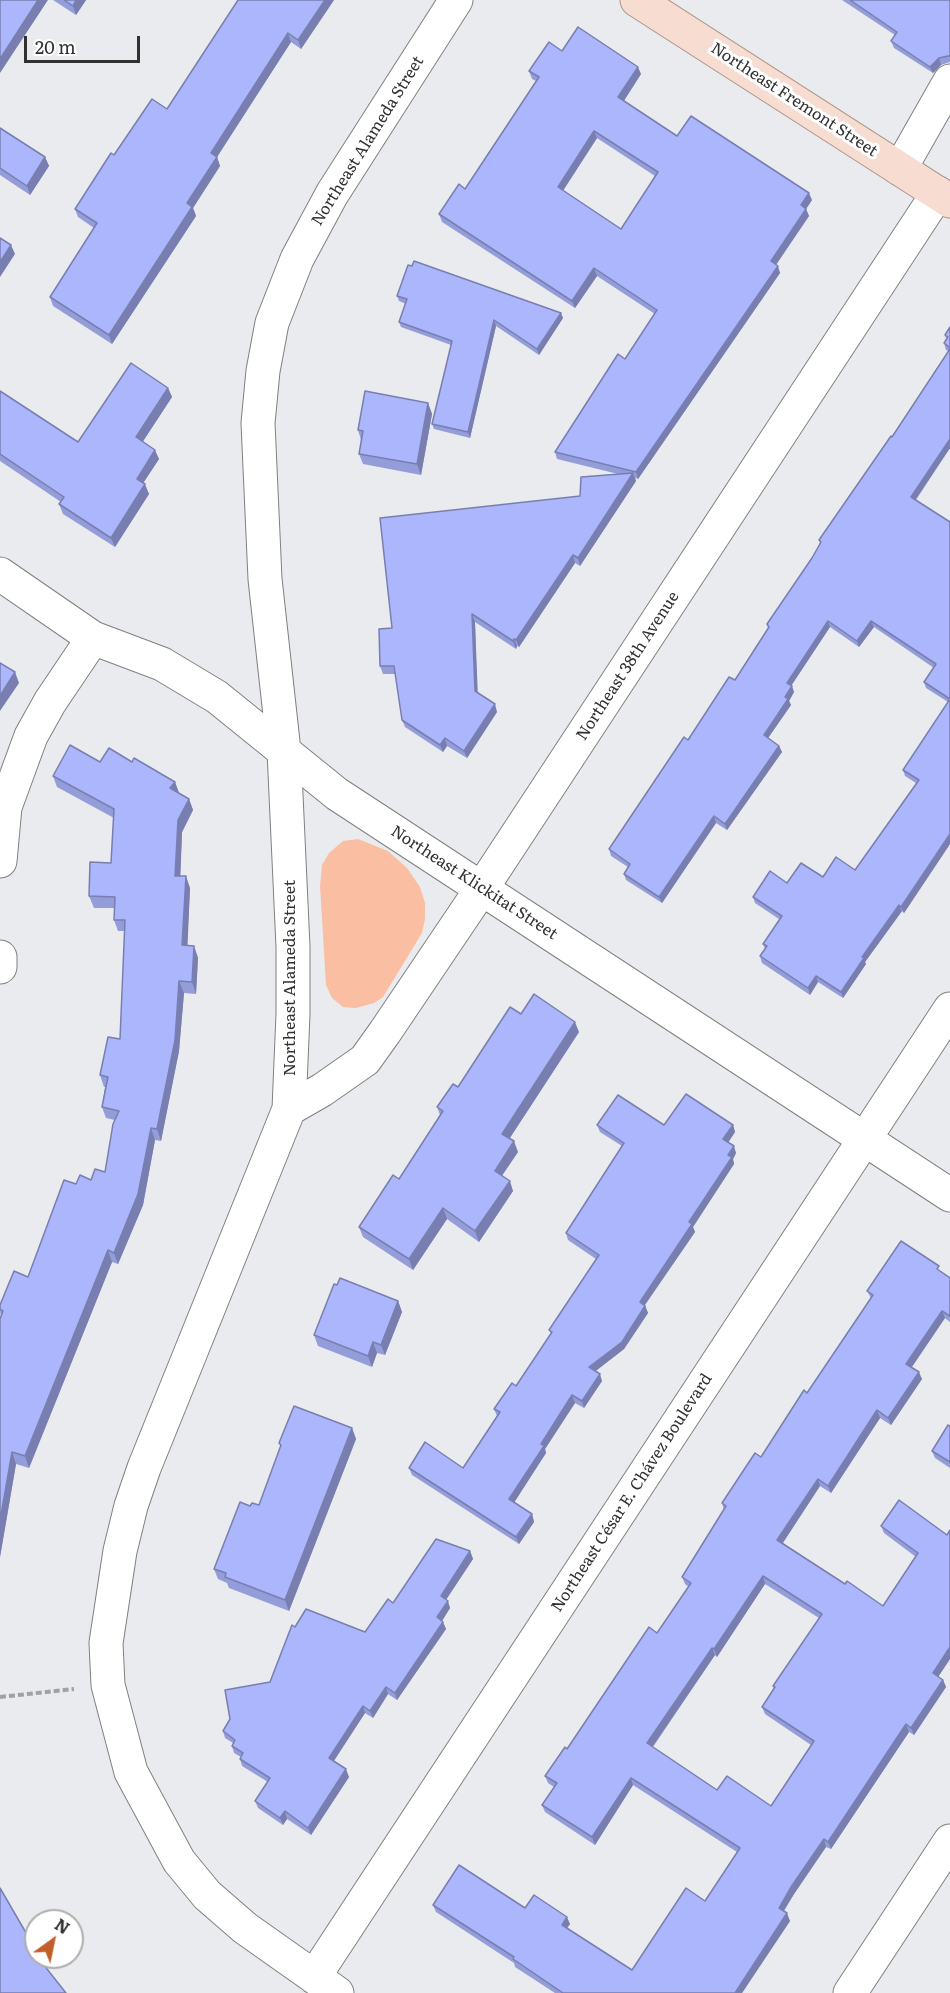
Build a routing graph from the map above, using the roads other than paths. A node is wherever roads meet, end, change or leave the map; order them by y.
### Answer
1 (456, 0) edge
2 (638, 0) edge
3 (950, 81) edge
4 (900, 169) junction
5 (944, 197) edge
6 (0, 574) edge
7 (93, 638) junction
8 (284, 751) junction
9 (0, 861) edge
10 (482, 888) junction
11 (0, 957) edge
12 (0, 967) edge
13 (950, 1009) edge
14 (289, 1109) junction
15 (865, 1139) junction
16 (950, 1196) edge
17 (950, 1841) edge
18 (325, 1985) edge
19 (850, 1993) edge

1 - 8 street, Northeast Alameda Street
2 - 4 main road, Northeast Fremont Street
3 - 4 street
4 - 5 main road, Northeast Fremont Street
5 - 10 street, Northeast 38th Avenue
6 - 7 street, Northeast Klickitat Street
7 - 8 street, Northeast Klickitat Street
7 - 9 street
8 - 10 street, Northeast Klickitat Street
8 - 14 street, Northeast Alameda Street
10 - 14 street, Northeast 38th Avenue
10 - 15 street, Northeast Klickitat Street
11 - 12 street
13 - 15 street, Northeast César E. Chávez Boulevard
14 - 18 street, Northeast Alameda Street
15 - 16 street, Northeast Klickitat Street
15 - 18 street, Northeast César E. Chávez Boulevard
17 - 19 street

